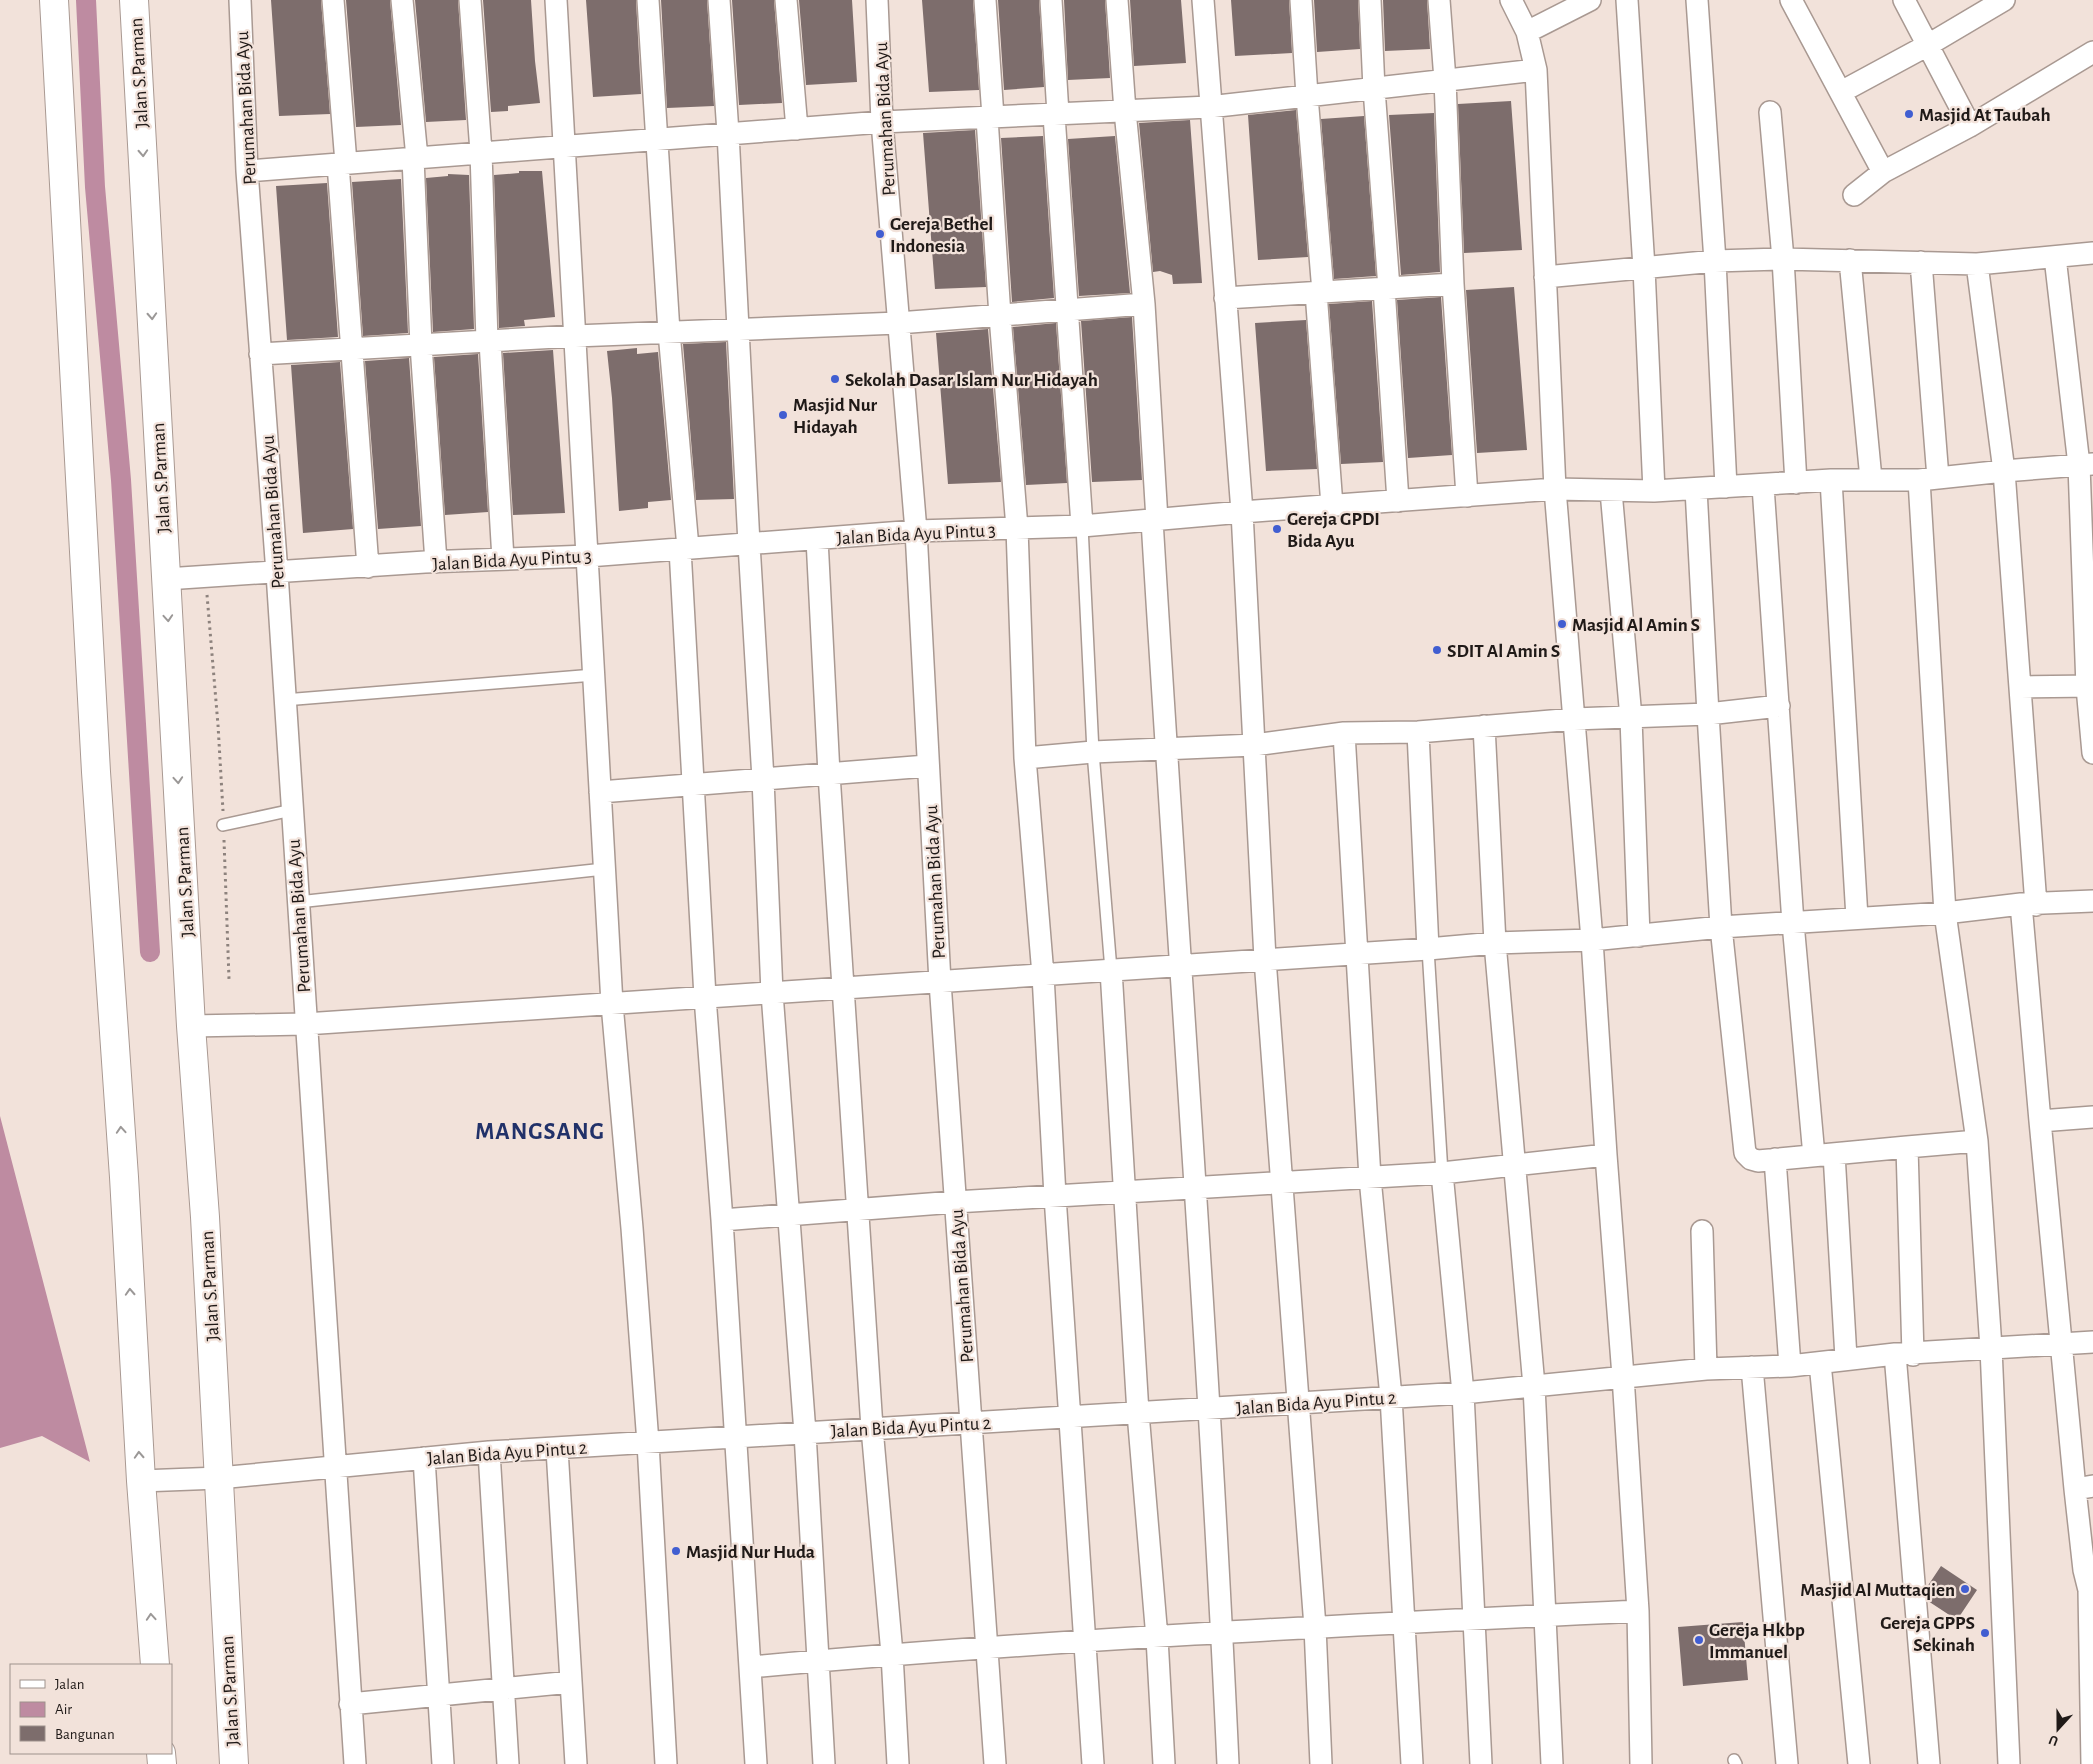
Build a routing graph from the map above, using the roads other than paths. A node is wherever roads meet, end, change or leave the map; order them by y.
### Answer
1 (54, 0) edge
2 (134, 0) edge
3 (240, 0) edge
4 (333, 0) edge
5 (402, 0) edge
6 (470, 0) edge
7 (556, 0) edge
8 (648, 0) edge
9 (718, 0) edge
10 (786, 0) edge
11 (877, 0) edge
12 (985, 0) edge
13 (1051, 0) edge
14 (1117, 0) edge
15 (1203, 0) edge
16 (1301, 0) edge
17 (1370, 0) edge
18 (1439, 0) edge
19 (1511, 0) edge
20 (1590, 0) edge
21 (1627, 0) edge
22 (1697, 0) edge
23 (1791, 0) edge
24 (1904, 0) edge
25 (2004, 0) edge
26 (1527, 32) junction
27 (1928, 45) junction
28 (2093, 52) edge
29 (1536, 70) junction
30 (1445, 80) junction
31 (1374, 89) junction
32 (1841, 92) junction
33 (1307, 96) junction
34 (1209, 107) junction
35 (1125, 111) junction
36 (1770, 112) dead end
37 (1056, 114) junction
38 (990, 117) junction
39 (882, 122) junction
40 (1970, 126) junction
41 (797, 129) junction
42 (728, 134) junction
43 (657, 139) junction
44 (564, 146) junction
45 (480, 152) junction
46 (415, 158) junction
47 (342, 164) junction
48 (247, 171) junction
49 (1883, 172) junction
50 (1854, 195) dead end
51 (2093, 253) edge
52 (2055, 257) junction
53 (1783, 260) junction
54 (1850, 260) junction
55 (1715, 261) junction
56 (1921, 262) junction
57 (1977, 264) junction
58 (1644, 268) junction
59 (1545, 277) junction
60 (1453, 284) junction
61 (1387, 288) junction
62 (1319, 292) junction
63 (1225, 298) junction
64 (1144, 304) junction
65 (1068, 310) junction
66 (1000, 316) junction
67 (898, 323) junction
68 (739, 329) junction
69 (668, 332) junction
70 (575, 336) junction
71 (488, 341) junction
72 (421, 345) junction
73 (352, 349) junction
74 (260, 354) junction
75 (2086, 465) edge
76 (2004, 471) junction
77 (1871, 479) junction
78 (1928, 479) junction
79 (1831, 480) junction
80 (1796, 483) junction
81 (1763, 486) junction
82 (1726, 487) junction
83 (1696, 489) junction
84 (1555, 490) junction
85 (1611, 491) junction
86 (1654, 492) junction
87 (1467, 496) junction
88 (1398, 501) junction
89 (1332, 506) junction
90 (1242, 512) junction
91 (1154, 520) junction
92 (1082, 526) junction
93 (1017, 528) junction
94 (916, 531) junction
95 (817, 539) junction
96 (749, 544) junction
97 (684, 548) junction
98 (588, 556) junction
99 (503, 559) junction
100 (436, 562) junction
101 (368, 567) junction
102 (277, 573) junction
103 (166, 579) junction
104 (594, 675) junction
105 (2090, 687) edge
106 (2021, 688) junction
107 (284, 700) junction
108 (1779, 706) junction
109 (1708, 714) junction
110 (1631, 718) junction
111 (1574, 719) junction
112 (1484, 726) junction
113 (1418, 732) junction
114 (1344, 733) junction
115 (1254, 745) junction
116 (1166, 749) junction
117 (1093, 752) junction
118 (2093, 753) edge
119 (1025, 758) junction
120 (927, 766) junction
121 (829, 774) junction
122 (763, 779) junction
123 (694, 784) junction
124 (600, 792) junction
125 (292, 810) junction
126 (224, 825) road end
127 (604, 869) junction
128 (2093, 901) edge
129 (298, 902) junction
130 (2029, 905) junction
131 (1944, 913) junction
132 (1857, 918) junction
133 (1793, 923) junction
134 (1721, 927) junction
135 (1639, 936) junction
136 (1592, 940) junction
137 (1495, 942) junction
138 (1428, 949) junction
139 (1356, 953) junction
140 (1265, 959) junction
141 (1180, 965) junction
142 (1111, 970) junction
143 (1043, 975) junction
144 (940, 982) junction
145 (844, 988) junction
146 (772, 993) junction
147 (705, 998) junction
148 (612, 1004) junction
149 (305, 1024) junction
150 (191, 1026) junction
151 (2093, 1117) edge
152 (2040, 1121) junction
153 (1977, 1141) junction
154 (1907, 1146) junction
155 (1606, 1155) junction
156 (1824, 1155) junction
157 (1776, 1160) junction
158 (1514, 1165) junction
159 (1442, 1173) junction
160 (1370, 1178) junction
161 (1282, 1184) junction
162 (1195, 1188) junction
163 (1125, 1192) junction
164 (1055, 1196) junction
165 (955, 1202) junction
166 (858, 1210) junction
167 (789, 1215) junction
168 (722, 1220) junction
169 (1702, 1231) dead end
170 (2093, 1342) edge
171 (2062, 1344) junction
172 (1991, 1348) junction
173 (1904, 1354) junction
174 (1846, 1358) junction
175 (1820, 1363) junction
176 (1790, 1366) junction
177 (1752, 1367) junction
178 (1706, 1369) junction
179 (1623, 1376) junction
180 (1534, 1386) junction
181 (1464, 1393) junction
182 (1392, 1397) junction
183 (1299, 1403) junction
184 (1208, 1408) junction
185 (1138, 1413) junction
186 (1071, 1417) junction
187 (971, 1423) junction
188 (872, 1428) junction
189 (805, 1433) junction
190 (735, 1437) junction
191 (648, 1443) junction
192 (557, 1449) junction
193 (489, 1452) junction
194 (424, 1458) junction
195 (334, 1466) junction
196 (209, 1479) junction
197 (151, 1481) junction
198 (2084, 1487) edge
199 (2091, 1589) edge
200 (1638, 1611) junction
201 (1544, 1615) junction
202 (1474, 1619) junction
203 (1403, 1623) junction
204 (1315, 1627) junction
205 (1222, 1633) junction
206 (1157, 1638) junction
207 (1086, 1642) junction
208 (988, 1648) junction
209 (892, 1654) junction
210 (818, 1661) junction
211 (155, 1664) edge
212 (751, 1667) junction
213 (571, 1682) junction
214 (504, 1689) junction
215 (438, 1696) junction
216 (350, 1704) junction
217 (234, 1764) edge
218 (355, 1764) edge
219 (443, 1764) edge
220 (508, 1764) edge
221 (576, 1764) edge
222 (666, 1764) edge
223 (756, 1764) edge
224 (824, 1764) edge
225 (898, 1764) edge
226 (995, 1764) edge
227 (1093, 1764) edge
228 (1164, 1764) edge
229 (1228, 1764) edge
230 (1320, 1764) edge
231 (1412, 1764) edge
232 (1481, 1764) edge
233 (1552, 1764) edge
234 (1641, 1764) edge
235 (1787, 1764) edge
236 (1859, 1764) edge
237 (1928, 1764) edge
238 (2009, 1764) edge
239 (2092, 1764) edge

197 -> 1 main road
2 -> 103 main road, Jalan S.Parman
3 - 48 street, Perumahan Bida Ayu
4 - 47 street
5 - 46 street
6 - 45 street
7 - 44 street
8 - 43 street
9 - 42 street
10 - 41 street
11 - 39 street, Perumahan Bida Ayu
12 - 38 street
13 - 37 street
14 - 35 street
15 - 34 street
16 - 33 street
17 - 31 street
18 - 30 street
19 - 26 street
20 - 26 street
21 - 58 street
22 - 55 street
23 - 32 street
24 - 27 street
25 - 27 street
26 - 29 street
27 - 32 street
27 - 40 street
28 - 40 street
29 - 30 street
29 - 59 street
30 - 31 street
30 - 60 street
31 - 33 street
31 - 61 street
32 - 49 street
33 - 34 street
33 - 62 street
34 - 35 street
34 - 63 street
35 - 37 street
35 - 64 street
36 - 53 street
37 - 38 street
37 - 65 street
38 - 39 street
38 - 66 street
39 - 41 street
39 - 67 street, Perumahan Bida Ayu
40 - 49 street
41 - 42 street
42 - 43 street
42 - 68 street
43 - 44 street
43 - 69 street
44 - 45 street
44 - 70 street
45 - 46 street
45 - 71 street
46 - 47 street
46 - 72 street
47 - 48 street
47 - 73 street
48 - 74 street, Perumahan Bida Ayu
49 - 50 street
51 - 52 street
52 - 57 street
52 - 75 street
53 - 54 street
53 - 55 street
53 - 80 street
54 - 56 street
54 - 77 street
55 - 58 street
55 - 82 street
56 - 57 street
56 - 78 street
57 - 76 street
58 - 59 street
58 - 86 street
59 - 84 street
60 - 61 street
60 - 87 street
61 - 62 street
61 - 88 street
62 - 63 street
62 - 89 street
63 - 90 street
64 - 65 street
64 - 91 street
65 - 66 street
65 - 92 street
66 - 67 street
66 - 93 street
67 - 68 street
67 - 94 street, Perumahan Bida Ayu
68 - 69 street
68 - 96 street
69 - 70 street
69 - 97 street
70 - 71 street
70 - 98 street
71 - 72 street
71 - 99 street
72 - 73 street
72 - 100 street
73 - 74 street
73 - 101 street
74 - 102 street, Perumahan Bida Ayu
75 - 76 street, Jalan Bida Ayu Pintu 3
75 - 105 street
76 - 78 street, Jalan Bida Ayu Pintu 3
76 - 106 street
77 - 78 street, Jalan Bida Ayu Pintu 3
77 - 79 street, Jalan Bida Ayu Pintu 3
78 - 131 street
79 - 80 street, Jalan Bida Ayu Pintu 3
79 - 132 street
80 - 81 street, Jalan Bida Ayu Pintu 3
81 - 82 street, Jalan Bida Ayu Pintu 3
81 - 108 street
82 - 83 street, Jalan Bida Ayu Pintu 3
83 - 86 street, Jalan Bida Ayu Pintu 3
83 - 109 street
84 - 85 street, Jalan Bida Ayu Pintu 3
84 - 87 street, Jalan Bida Ayu Pintu 3
84 - 111 street
85 - 86 street, Jalan Bida Ayu Pintu 3
85 - 110 street
87 - 88 street, Jalan Bida Ayu Pintu 3
88 - 89 street, Jalan Bida Ayu Pintu 3
89 - 90 street, Jalan Bida Ayu Pintu 3
90 - 91 street, Jalan Bida Ayu Pintu 3
90 - 115 street
91 - 92 street, Jalan Bida Ayu Pintu 3
91 - 116 street
92 - 93 street, Jalan Bida Ayu Pintu 3
92 - 117 lane
93 - 94 street, Jalan Bida Ayu Pintu 3
93 - 119 street
94 - 95 street, Jalan Bida Ayu Pintu 3
94 - 120 street, Perumahan Bida Ayu
95 - 96 street, Jalan Bida Ayu Pintu 3
95 - 121 street
96 - 97 street, Jalan Bida Ayu Pintu 3
96 - 122 street
97 - 98 street, Jalan Bida Ayu Pintu 3
97 - 123 street
98 - 99 street, Jalan Bida Ayu Pintu 3
98 - 104 street
99 - 100 street, Jalan Bida Ayu Pintu 3
100 - 101 street, Jalan Bida Ayu Pintu 3
101 - 102 street, Jalan Bida Ayu Pintu 3
102 - 103 street, Jalan Bida Ayu Pintu 3
102 - 107 street, Perumahan Bida Ayu
103 -> 150 main road, Jalan S.Parman
104 - 107 lane
104 - 124 street
105 - 106 street
105 - 118 street
106 - 130 street
107 - 125 street, Perumahan Bida Ayu
108 - 109 street
108 - 133 street
109 - 110 street
109 - 134 street
110 - 111 street
110 - 135 street
111 - 112 street
111 - 136 street
112 - 113 street
112 - 137 street
113 - 114 street
113 - 138 street
114 - 115 street
114 - 139 street
115 - 116 street
115 - 140 street
116 - 117 street
116 - 141 street
117 - 119 street
117 - 142 lane
119 - 143 street
120 - 121 street
120 - 144 street, Perumahan Bida Ayu
121 - 122 street
121 - 145 street
122 - 123 street
122 - 146 street
123 - 124 street
123 - 147 street
124 - 127 street
125 - 126 lane
125 - 129 street, Perumahan Bida Ayu
127 - 129 lane
127 - 148 street
128 - 130 street
129 - 149 street, Perumahan Bida Ayu
130 - 131 street
130 - 152 street
131 - 132 street
131 - 153 street
132 - 133 street
133 - 134 street
133 - 156 street
134 - 135 street
134 - 157 street
135 - 136 street
136 - 137 street
136 - 155 street
137 - 138 street
137 - 158 street
138 - 139 street
138 - 159 lane
139 - 140 street
139 - 160 street
140 - 141 street
140 - 161 street
141 - 142 street
141 - 162 street
142 - 143 street
142 - 163 street
143 - 144 street
143 - 164 street
144 - 145 street
144 - 165 street, Perumahan Bida Ayu
145 - 146 street
145 - 166 street
146 - 147 street
146 - 167 street
147 - 148 street
147 - 168 street
148 - 149 street
148 - 191 street
149 - 150 street
149 - 195 street, Perumahan Bida Ayu
150 - 196 main road, Jalan S.Parman
151 - 152 street
152 - 171 street
153 - 154 street
153 - 172 street
154 - 156 street
154 - 173 street
155 - 158 street
155 - 179 street
156 - 157 street
156 - 174 street
157 - 176 street
158 - 159 street
158 - 180 street
159 - 160 street
159 - 181 street
160 - 161 street
160 - 182 street
161 - 162 street
161 - 183 street
162 - 163 street
162 - 184 street
163 - 164 street
163 - 185 street
164 - 165 street
164 - 186 street
165 - 166 street
165 - 187 street, Perumahan Bida Ayu
166 - 167 street
166 - 188 street
167 - 168 street
167 - 189 street
168 - 190 street
169 - 178 street
170 - 171 street, Jalan Bida Ayu Pintu 2
171 - 172 street, Jalan Bida Ayu Pintu 2
171 - 198 street
172 - 173 street, Jalan Bida Ayu Pintu 2
172 - 238 street
173 - 174 street, Jalan Bida Ayu Pintu 2
173 - 237 street
174 - 175 street, Jalan Bida Ayu Pintu 2
175 - 176 street, Jalan Bida Ayu Pintu 2
175 - 236 street
176 - 177 street, Jalan Bida Ayu Pintu 2
177 - 178 street, Jalan Bida Ayu Pintu 2
177 - 235 street
178 - 179 street, Jalan Bida Ayu Pintu 2
179 - 180 street, Jalan Bida Ayu Pintu 2
179 - 200 street
180 - 181 street, Jalan Bida Ayu Pintu 2
180 - 201 street
181 - 182 street, Jalan Bida Ayu Pintu 2
181 - 202 street
182 - 183 street, Jalan Bida Ayu Pintu 2
182 - 203 street
183 - 184 street, Jalan Bida Ayu Pintu 2
183 - 204 street
184 - 185 street, Jalan Bida Ayu Pintu 2
184 - 205 street
185 - 186 street, Jalan Bida Ayu Pintu 2
185 - 206 street
186 - 187 street, Jalan Bida Ayu Pintu 2
186 - 207 street
187 - 188 street, Jalan Bida Ayu Pintu 2
187 - 208 street, Perumahan Bida Ayu
188 - 189 street, Jalan Bida Ayu Pintu 2
188 - 209 street
189 - 190 street, Jalan Bida Ayu Pintu 2
189 - 210 street
190 - 191 street, Jalan Bida Ayu Pintu 2
190 - 212 street
191 - 192 street, Jalan Bida Ayu Pintu 2
191 - 222 street
192 - 193 street, Jalan Bida Ayu Pintu 2
192 - 213 street
193 - 194 street, Jalan Bida Ayu Pintu 2
193 - 214 street
194 - 195 street, Jalan Bida Ayu Pintu 2
194 - 215 street
195 - 196 street, Jalan Bida Ayu Pintu 2
195 - 216 street, Perumahan Bida Ayu
196 - 197 street
196 - 217 main road, Jalan S.Parman
211 -> 197 main road
198 - 199 street
199 - 239 street
200 - 201 street
200 - 234 street
201 - 202 street
201 - 233 street
202 - 203 street
202 - 232 street
203 - 204 street
203 - 231 street
204 - 205 street
204 - 230 street
205 - 206 street
205 - 229 street
206 - 207 street
206 - 228 street
207 - 208 street
207 - 227 street
208 - 209 street
208 - 226 street, Perumahan Bida Ayu
209 - 210 street
209 - 225 street
210 - 212 street
210 - 224 street
212 - 223 street
213 - 214 street
213 - 221 street
214 - 215 street
214 - 220 street
215 - 216 street
215 - 219 street
216 - 218 street, Perumahan Bida Ayu

